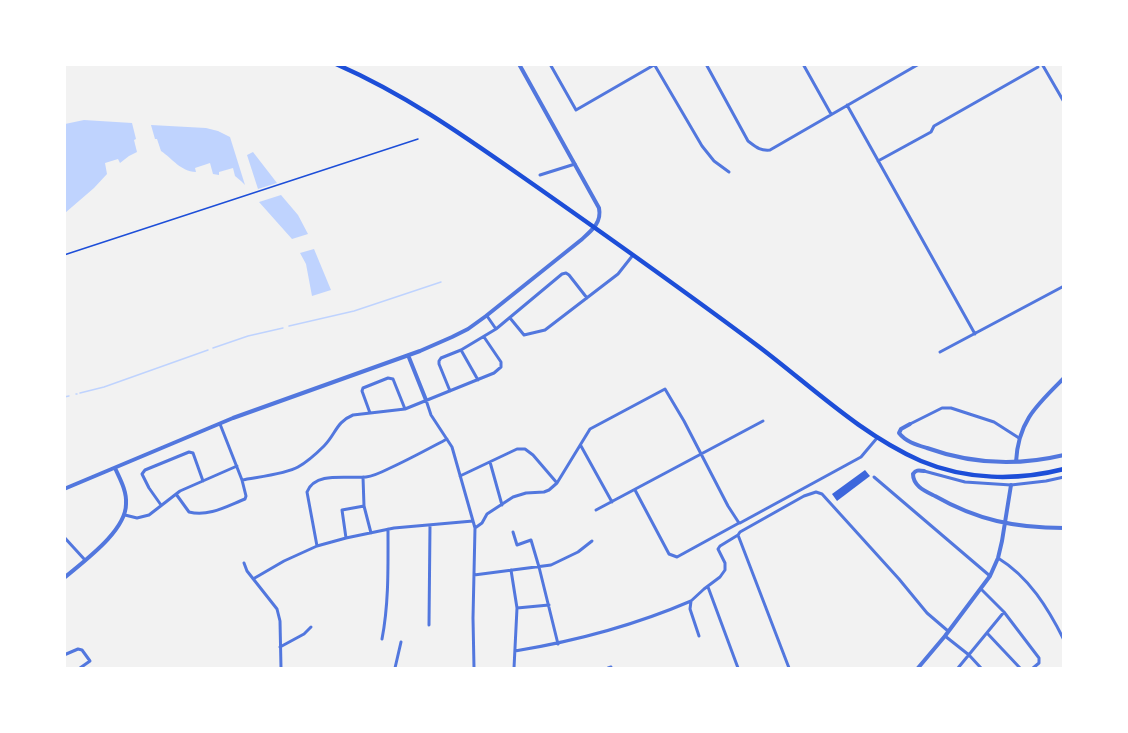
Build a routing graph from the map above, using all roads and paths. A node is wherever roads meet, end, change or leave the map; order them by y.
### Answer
1 (336, 64) edge
2 (519, 64) edge
3 (706, 64) edge
4 (803, 64) edge
5 (919, 64) edge
6 (1042, 64) edge
7 (550, 65) edge
8 (654, 65) edge
9 (1038, 67) dead end
10 (1064, 102) edge
11 (847, 105) junction
12 (831, 114) junction
13 (418, 139) dead end
14 (878, 161) junction
15 (575, 164) junction
16 (729, 172) dead end
17 (540, 175) dead end
18 (595, 228) junction
19 (64, 255) edge
20 (633, 255) junction
21 (1064, 286) edge
22 (587, 298) junction
23 (486, 316) junction
24 (510, 318) junction
25 (496, 329) junction
26 (975, 334) junction
27 (484, 337) junction
28 (462, 350) junction
29 (940, 352) dead end
30 (408, 355) junction
31 (1064, 378) edge
32 (477, 380) junction
33 (450, 390) junction
34 (426, 400) junction
35 (405, 409) junction
36 (370, 413) junction
37 (763, 421) dead end
38 (220, 424) junction
39 (910, 424) joint
40 (878, 438) junction
41 (1020, 438) junction
42 (447, 440) junction
43 (580, 445) junction
44 (702, 454) junction
45 (1064, 454) edge
46 (490, 462) junction
47 (1016, 462) junction
48 (237, 466) junction
49 (115, 468) junction
50 (1064, 469) edge
51 (924, 471) joint
52 (460, 476) junction
53 (363, 477) junction
54 (874, 477) dead end
55 (1064, 477) edge
56 (242, 480) junction
57 (203, 481) junction
58 (557, 483) junction
59 (1011, 485) junction
60 (64, 489) edge
61 (634, 490) junction
62 (801, 490) junction
63 (176, 494) junction
64 (804, 496) junction
65 (612, 502) junction
66 (502, 504) junction
67 (161, 506) junction
68 (364, 506) junction
69 (596, 510) dead end
70 (125, 515) junction
71 (473, 521) junction
72 (739, 523) junction
73 (1006, 524) junction
74 (430, 525) junction
75 (475, 528) junction
76 (1064, 528) edge
77 (388, 529) junction
78 (513, 532) dead end
79 (370, 533) junction
80 (738, 535) junction
81 (64, 537) edge
82 (346, 538) junction
83 (592, 541) dead end
84 (317, 546) junction
85 (998, 558) junction
86 (85, 560) junction
87 (244, 563) dead end
88 (540, 567) junction
89 (511, 570) junction
90 (474, 575) junction
91 (990, 576) junction
92 (64, 578) edge
93 (253, 579) junction
94 (708, 587) junction
95 (981, 588) junction
96 (691, 601) junction
97 (549, 605) junction
98 (517, 608) junction
99 (1004, 612) junction
100 (429, 626) dead end
101 (311, 627) dead end
102 (947, 633) junction
103 (987, 633) junction
104 (699, 636) dead end
105 (382, 639) dead end
106 (1064, 640) edge
107 (401, 642) dead end
108 (558, 644) junction
109 (280, 647) junction
110 (514, 651) junction
111 (64, 655) edge
112 (969, 655) junction
113 (80, 669) edge
114 (281, 669) edge
115 (394, 669) edge
116 (474, 669) edge
117 (514, 669) edge
118 (738, 669) edge
119 (789, 669) edge
120 (918, 669) edge
121 (958, 669) edge
122 (981, 669) edge
123 (1020, 669) edge
124 (1033, 669) edge

1 - 18 main road
2 - 15 street
3 - 12 street
4 - 12 street
5 - 11 street
6 - 10 street
7 - 8 street
8 - 16 street
9 - 14 street
11 - 12 street
11 - 14 street
13 - 19 path
14 - 26 street
15 - 17 street
15 - 18 street
18 - 20 main road
18 - 23 street
20 - 22 street
20 - 40 main road
21 - 26 street
22 - 24 street
22 - 24 street
23 - 25 street
23 - 30 street
24 - 25 street
25 - 27 street
26 - 29 street
27 - 28 street
27 - 32 street
28 - 32 street
28 - 33 street
30 - 34 street
30 - 38 street
31 - 41 street
32 - 33 street
33 - 34 street
34 - 35 street
34 - 42 street
35 - 36 street
35 - 36 street
36 - 56 street
37 - 44 street
38 - 48 street
38 - 49 street
39 - 41 street
39 - 47 street
40 - 50 main road
40 - 62 street
41 - 47 street
42 - 52 street
42 - 53 street
43 - 44 street
43 - 58 street
43 - 65 street
44 - 61 street
44 - 72 street
45 - 47 street
46 - 52 street
46 - 58 street
46 - 66 street
48 - 56 street
48 - 57 street
49 - 60 street
49 - 70 street
51 - 59 street
51 - 73 street
52 - 71 street
53 - 68 street
53 - 84 street
54 - 91 street
55 - 59 street
56 - 63 street
57 - 63 street
57 - 67 street
58 - 66 street
59 - 73 street
61 - 65 street
61 - 72 street
62 - 64 street
62 - 72 street
63 - 67 street
64 - 80 street
64 - 102 street
65 - 69 street
66 - 75 street
67 - 70 street
68 - 79 street
68 - 82 street
70 - 86 street
71 - 74 street
71 - 75 street
73 - 76 street
73 - 85 street
74 - 77 street
74 - 100 street
75 - 90 street
77 - 79 street
77 - 105 street
78 - 88 street
79 - 82 street
80 - 94 street
80 - 119 street
81 - 86 street
82 - 84 street
83 - 88 street
84 - 93 street
85 - 91 street
85 - 106 street
86 - 92 street
87 - 93 street
88 - 89 street
88 - 97 street
89 - 90 street
89 - 98 street
90 - 116 street
91 - 95 street
93 - 109 street
94 - 96 street
94 - 118 street
95 - 99 street
95 - 102 street
96 - 104 street
96 - 108 street
97 - 98 street
97 - 108 street
98 - 110 street
99 - 103 street
99 - 124 street
101 - 109 street
102 - 112 street
102 - 120 street
103 - 112 street
103 - 123 street
107 - 115 street
108 - 110 street
109 - 114 street
110 - 117 street
111 - 113 street
112 - 121 street
112 - 122 street

